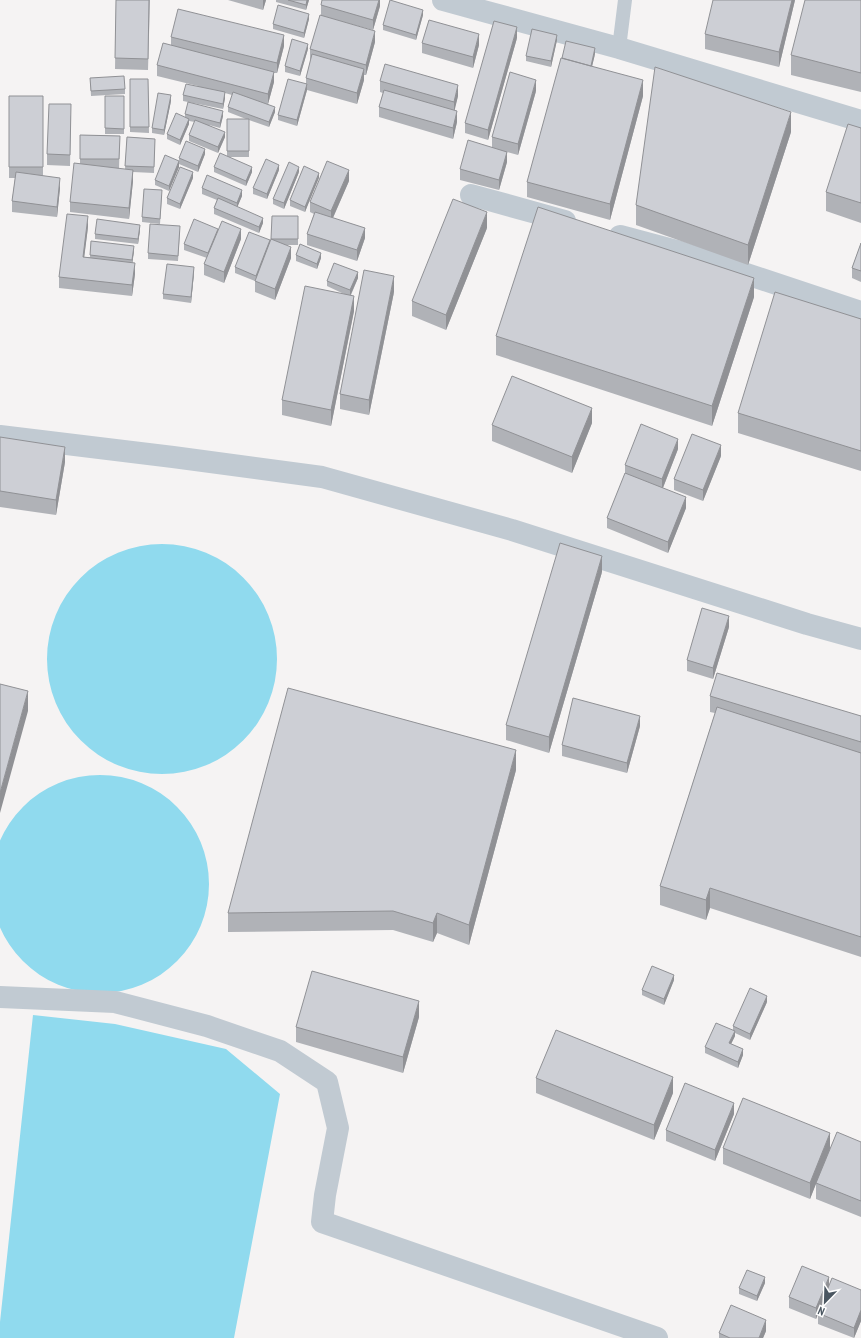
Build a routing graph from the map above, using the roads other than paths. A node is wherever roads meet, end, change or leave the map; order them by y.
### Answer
1 (443, 0) edge
2 (625, 0) edge
3 (619, 48) junction
4 (861, 121) edge
5 (471, 195) dead end
6 (861, 312) edge
7 (0, 436) edge
8 (861, 639) edge
9 (0, 997) edge
10 (657, 1338) edge

1 - 3 street
2 - 3 lane
3 - 4 street
5 - 6 street
7 - 8 street
9 - 10 street

